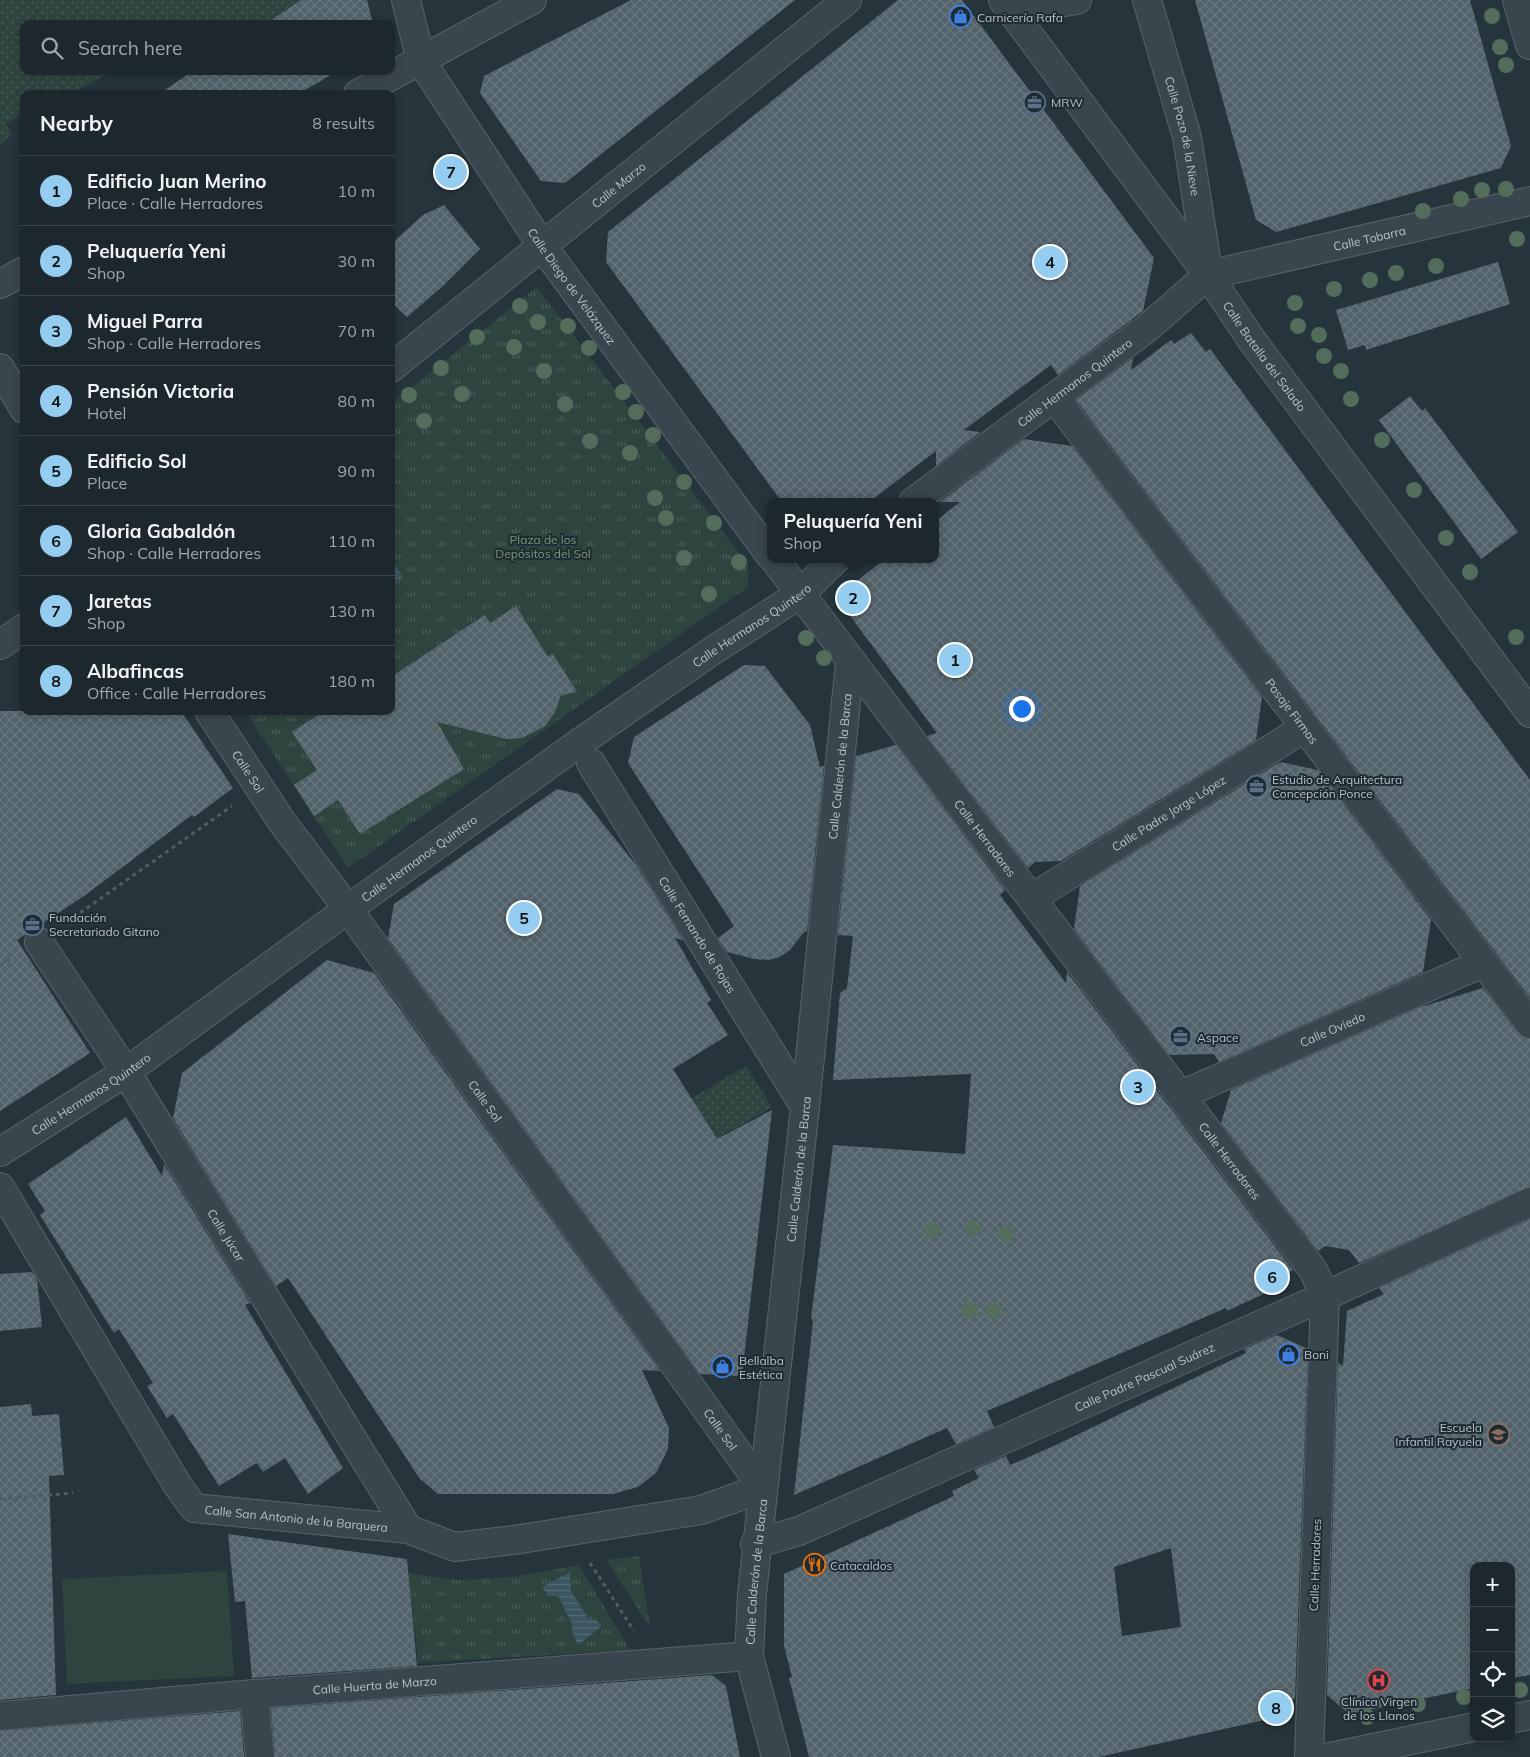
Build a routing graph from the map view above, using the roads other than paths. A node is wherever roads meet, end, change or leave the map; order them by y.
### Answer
1 (406, 0) edge
2 (532, 0) edge
3 (847, 0) edge
4 (1003, 0) edge
5 (1020, 0) edge
6 (1077, 0) edge
7 (1147, 0) edge
8 (1517, 0) edge
9 (1530, 45) edge
10 (421, 60) junction
11 (395, 74) edge
12 (393, 75) edge
13 (365, 90) edge
14 (1530, 201) edge
15 (543, 247) junction
16 (20, 273) edge
17 (1208, 275) junction
18 (0, 284) edge
19 (395, 365) edge
20 (0, 368) edge
21 (1054, 397) junction
22 (20, 402) edge
23 (918, 498) edge
24 (767, 551) edge
25 (777, 563) edge
26 (832, 563) edge
27 (800, 594) junction
28 (20, 631) edge
29 (0, 645) edge
30 (850, 662) junction
31 (1530, 713) edge
32 (212, 715) edge
33 (1306, 727) junction
34 (591, 763) dead end
35 (1032, 898) junction
36 (348, 909) junction
37 (38, 942) road end
38 (1483, 963) junction
39 (1530, 1024) edge
40 (126, 1072) junction
41 (1181, 1095) junction
42 (805, 1106) junction
43 (0, 1152) edge
44 (0, 1187) edge
45 (1530, 1202) edge
46 (1325, 1296) junction
47 (763, 1488) junction
48 (408, 1530) junction
49 (756, 1544) junction
50 (749, 1656) junction
51 (254, 1694) junction
52 (0, 1716) edge
53 (1530, 1716) edge
54 (1515, 1719) edge
55 (1470, 1728) edge
56 (260, 1757) edge
57 (776, 1757) edge
58 (1309, 1757) edge
59 (1330, 1757) edge

1 - 10 street, Calle Diego de Velázquez
2 - 10 street
3 - 15 street, Calle Marzo
4 - 17 street, Calle Batalla del Salado
5 - 6 street
7 - 17 street, Calle Pozo de la Nieve
8 - 9 street
10 - 11 street
10 - 15 street, Calle Diego de Velázquez
12 - 13 street
14 - 17 street, Calle Tobarra
15 - 19 street, Calle Marzo
15 - 24 street, Calle Diego de Velázquez
16 - 18 street
17 - 21 street, Calle Hermanos Quintero
17 - 31 street, Calle Batalla del Salado
20 - 22 street
21 - 23 street, Calle Hermanos Quintero
21 - 33 street, Pasaje Firmas
25 - 27 street
26 - 27 street, Calle Hermanos Quintero
27 - 30 street
27 - 36 street, Calle Hermanos Quintero
28 - 29 street
30 - 35 street, Calle Herradores
30 - 42 street, Calle Calderón de la Barca
32 - 36 street, Calle Sol
33 - 35 street, Calle Padre Jorge López
33 - 38 street, Pasaje Firmas
34 - 42 street, Calle Fernando de Rojas
35 - 41 street, Calle Herradores
36 - 40 street, Calle Hermanos Quintero
36 - 47 street, Calle Sol
37 - 40 street, Calle Júcar
38 - 39 street, Pasaje Firmas
38 - 41 street, Calle Oviedo
40 - 43 street, Calle Hermanos Quintero
40 - 48 street, Calle Júcar
41 - 46 street, Calle Herradores
42 - 47 street, Calle Calderón de la Barca
44 - 48 street, Calle San Antonio de la Barquera
45 - 46 street, Calle Padre Pascual Suárez
46 - 49 street, Calle Padre Pascual Suárez
46 - 58 street, Calle Herradores
47 - 48 street, Calle San Antonio de la Barquera
47 - 49 street, Calle Calderón de la Barca
49 - 50 street, Calle Calderón de la Barca
50 - 51 street, Calle Huerta de Marzo
50 - 57 street, Calle Calderón de la Barca
51 - 52 street, Calle Huerta de Marzo
51 - 56 street
53 - 54 street
55 - 59 street

